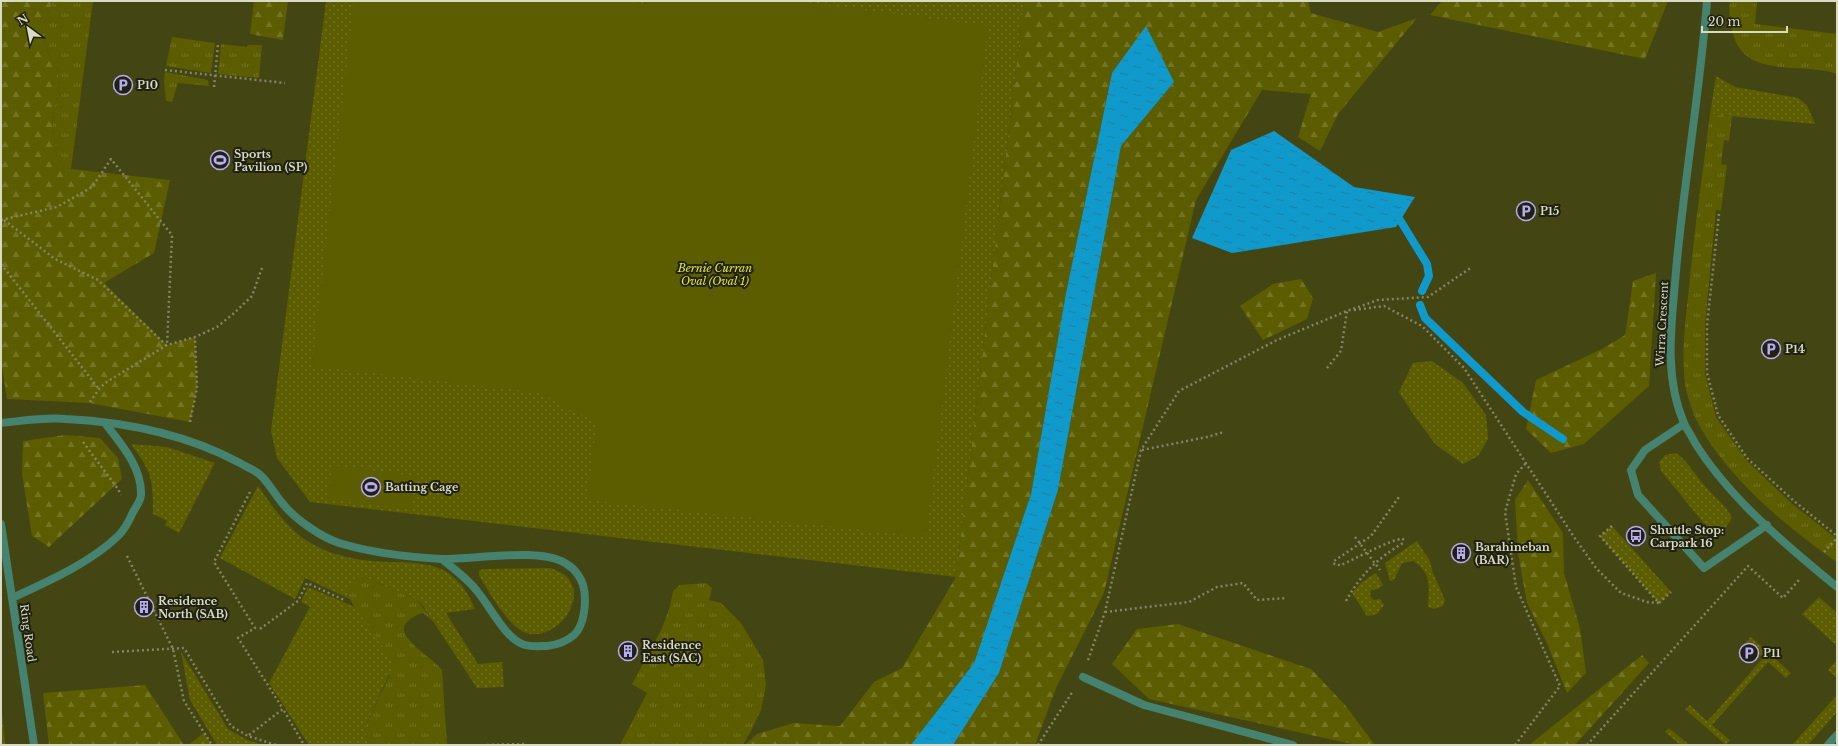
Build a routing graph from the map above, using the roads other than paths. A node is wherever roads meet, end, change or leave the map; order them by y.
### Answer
1 (1707, 1) edge
2 (1, 422) edge
3 (105, 423) junction
4 (1684, 424) junction
5 (1, 524) edge
6 (1767, 525) junction
7 (442, 559) junction
8 (1837, 587) edge
9 (12, 598) junction
10 (1083, 677) road end
11 (1837, 735) edge
12 (34, 745) edge
13 (1293, 745) edge
14 (1828, 745) edge

1 - 4 street, Wirra Crescent
2 - 3 street
3 - 7 street
3 - 9 street
4 - 6 street, Wirra Crescent
4 - 6 street
5 - 9 street, Ring Road
6 - 8 street, Wirra Crescent
7 - 7 street
9 - 12 street, Ring Road
10 - 13 street
11 - 14 street

